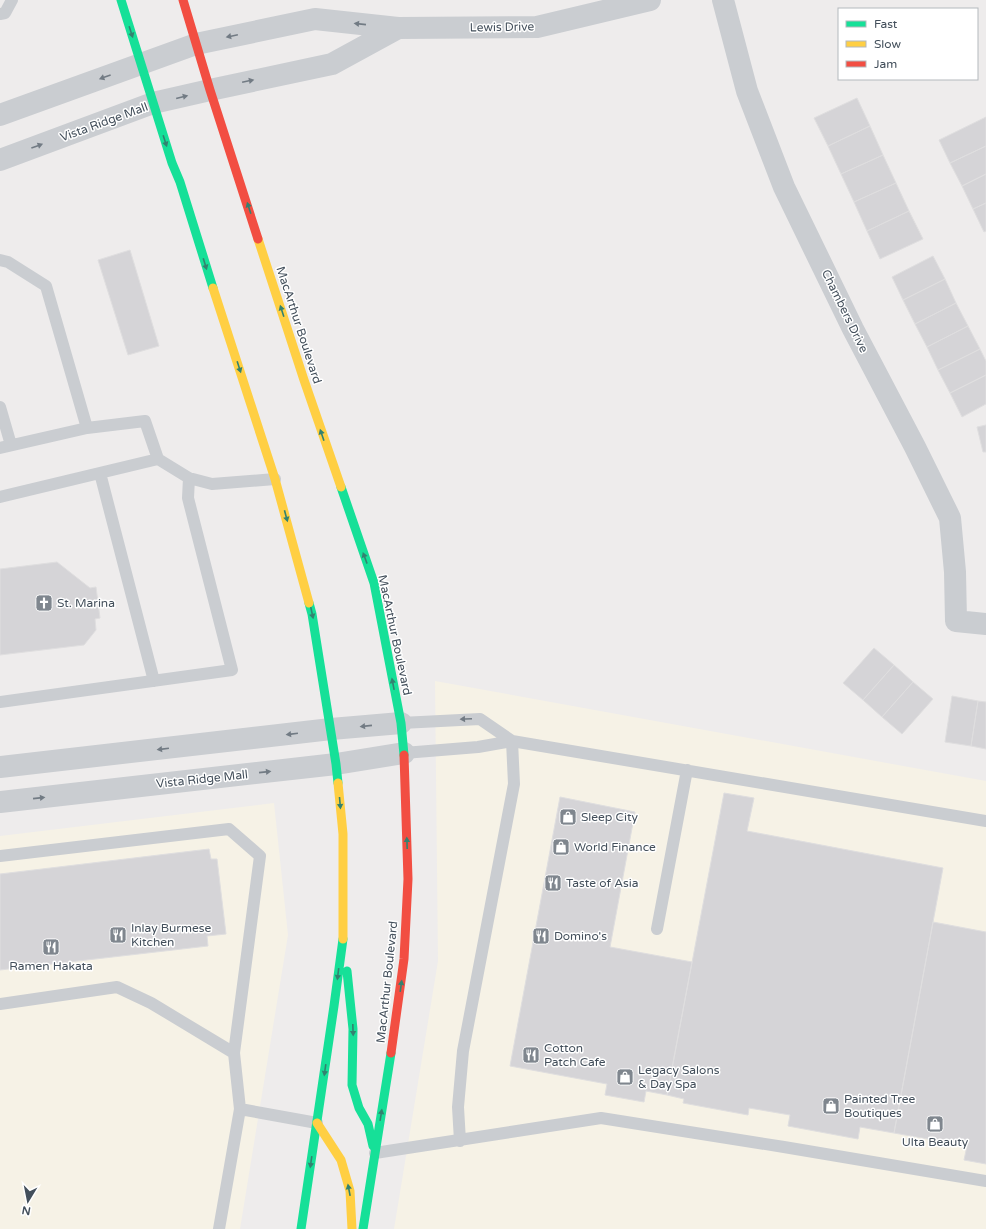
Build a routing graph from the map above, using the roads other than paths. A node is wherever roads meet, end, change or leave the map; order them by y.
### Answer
1 (12, 0) edge
2 (121, 0) edge
3 (183, 0) edge
4 (650, 0) edge
5 (723, 0) edge
6 (0, 14) edge
7 (398, 28) junction
8 (196, 44) junction
9 (141, 64) junction
10 (210, 90) junction
11 (153, 103) junction
12 (0, 115) edge
13 (0, 160) edge
14 (0, 260) edge
15 (0, 407) edge
16 (87, 428) junction
17 (6, 447) edge
18 (158, 459) junction
19 (100, 473) junction
20 (189, 478) junction
21 (276, 478) junction
22 (0, 497) edge
23 (986, 624) edge
24 (154, 681) junction
25 (0, 702) edge
26 (401, 723) junction
27 (331, 730) junction
28 (512, 741) junction
29 (404, 753) junction
30 (336, 764) junction
31 (0, 768) edge
32 (687, 770) junction
33 (0, 802) edge
34 (986, 821) edge
35 (0, 856) edge
36 (657, 929) dead end
37 (343, 936) junction
38 (0, 1004) edge
39 (234, 1053) junction
40 (240, 1109) junction
41 (317, 1123) junction
42 (460, 1141) junction
43 (375, 1153) junction
44 (986, 1182) edge
45 (219, 1229) edge
46 (301, 1229) edge
47 (352, 1229) edge
48 (362, 1229) edge

1 - 6 lane
2 -> 9 main road
3 - 8 main road, MacArthur Boulevard
4 - 7 street, Lewis Drive
5 - 23 street, Chambers Drive
7 -> 8 street, Lewis Drive
10 -> 7 street, Lewis Drive
8 - 9 street
8 - 10 main road, MacArthur Boulevard
9 - 11 main road
9 -> 12 street
11 -> 10 street, Vista Ridge Mall
26 -> 10 main road, MacArthur Boulevard
13 -> 11 street, Vista Ridge Mall
11 -> 21 main road
14 - 16 lane
15 - 17 lane
16 - 17 lane
16 - 18 lane
18 - 19 lane
18 - 20 lane
19 - 22 lane
19 - 24 lane
20 - 21 lane
20 - 24 lane
21 -> 27 main road
24 - 25 lane
26 -> 27 street
28 -> 26 lane
26 - 29 main road, MacArthur Boulevard
27 - 30 main road
27 -> 31 street
28 - 29 lane
28 - 32 lane
28 - 42 lane
29 - 30 street, Vista Ridge Mall
43 -> 29 main road, MacArthur Boulevard
33 -> 30 street, Vista Ridge Mall
30 -> 37 main road
32 - 34 lane
32 - 36 lane
35 - 39 lane
37 -> 41 main road
37 -> 43 main road
38 - 39 lane
39 - 40 lane
40 - 41 lane
40 - 45 lane
41 -> 46 main road
47 -> 41 main road
42 - 43 lane
42 - 44 lane
43 - 48 main road, MacArthur Boulevard

